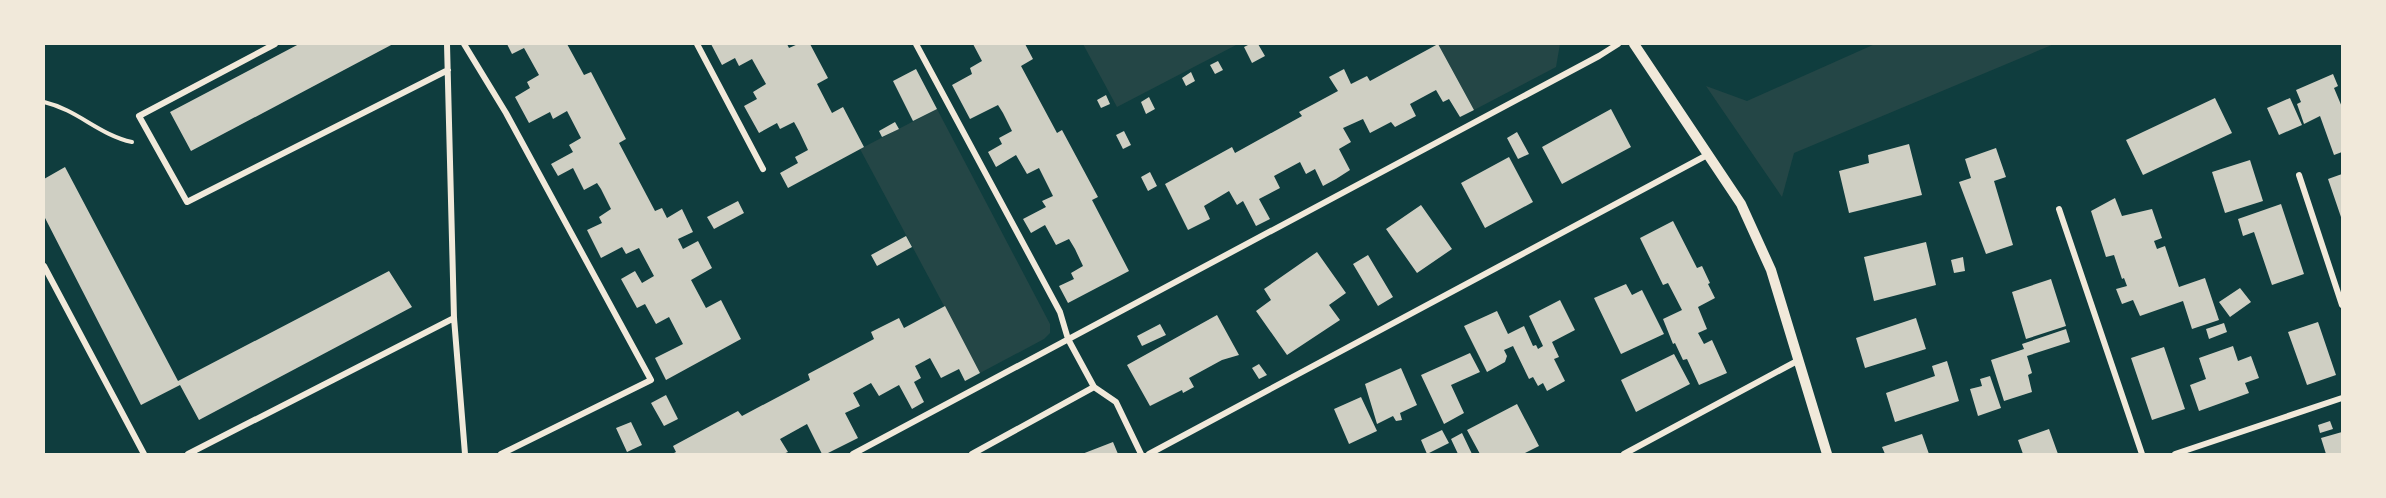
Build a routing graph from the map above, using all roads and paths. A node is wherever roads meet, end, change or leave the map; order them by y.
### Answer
1 (275, 44) edge
2 (447, 44) edge
3 (464, 44) edge
4 (697, 44) edge
5 (916, 44) edge
6 (1618, 44) edge
7 (1634, 44) edge
8 (448, 70) junction
9 (44, 102) edge
10 (157, 147) junction
11 (1709, 154) junction
12 (763, 169) dead end
13 (2299, 175) dead end
14 (2059, 209) dead end
15 (44, 266) edge
16 (2343, 304) edge
17 (454, 318) junction
18 (1068, 339) junction
19 (1800, 360) junction
20 (1094, 387) junction
21 (2343, 398) edge
22 (144, 454) edge
23 (188, 454) edge
24 (465, 454) edge
25 (501, 454) edge
26 (853, 454) edge
27 (972, 454) edge
28 (1141, 454) edge
29 (1149, 454) edge
30 (1623, 454) edge
31 (1827, 454) edge
32 (2142, 454) edge
33 (2175, 454) edge

1 - 10 street
2 - 8 street
3 - 25 street
4 - 12 street
5 - 18 street
6 - 18 street
7 - 11 street
8 - 10 street
8 - 17 street
9 - 10 path
11 - 19 street
11 - 29 street
13 - 16 street
14 - 32 street
15 - 22 street
17 - 23 street
17 - 24 street
18 - 20 street
18 - 26 street
19 - 30 street
19 - 31 street
20 - 27 street
20 - 28 street
21 - 33 street

